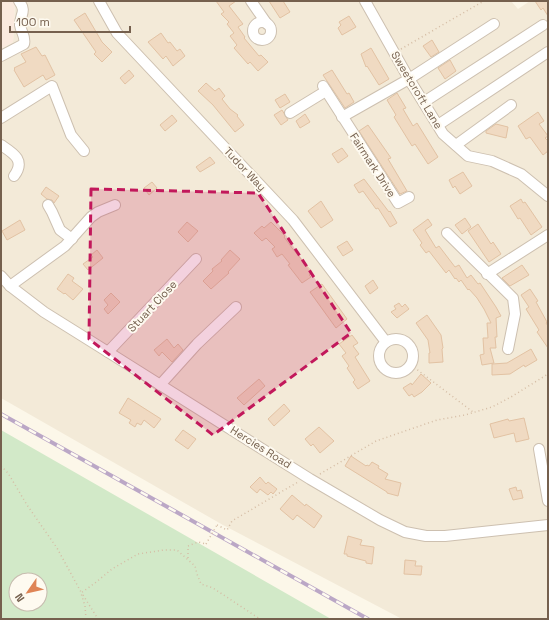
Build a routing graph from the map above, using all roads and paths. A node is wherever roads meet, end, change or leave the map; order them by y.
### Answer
1 (18, 1) edge
2 (100, 1) edge
3 (251, 1) edge
4 (365, 1) edge
5 (484, 1) edge
6 (267, 24) dead end
7 (494, 24) dead end
8 (543, 25) dead end
9 (548, 52) edge
10 (394, 53) junction
11 (1, 56) edge
12 (410, 79) junction
13 (424, 102) junction
14 (511, 105) dead end
15 (290, 113) dead end
16 (342, 117) junction
17 (1, 118) edge
18 (438, 125) junction
19 (456, 144) junction
20 (1, 145) edge
21 (84, 151) dead end
22 (14, 176) dead end
23 (548, 196) edge
24 (409, 197) dead end
25 (115, 205) dead end
26 (48, 206) dead end
27 (447, 233) dead end
28 (548, 235) edge
29 (72, 239) junction
30 (196, 259) dead end
31 (487, 274) junction
32 (1, 276) edge
33 (10, 286) junction
34 (236, 307) dead end
35 (386, 342) junction
36 (508, 349) dead end
37 (108, 352) junction
38 (410, 365) junction
39 (548, 374) edge
40 (160, 385) junction
41 (474, 412) junction
42 (539, 449) dead end
43 (1, 466) edge
44 (310, 479) junction
45 (548, 501) edge
46 (548, 525) edge
47 (188, 558) junction
48 (81, 593) junction
49 (86, 619) edge
50 (98, 619) edge
51 (260, 619) edge

1 - 11 street
2 - 35 street, Tudor Way
3 - 6 street
4 - 10 street, Sweetcroft Lane
5 - 10 path
7 - 12 street
8 - 13 street
9 - 18 street
10 - 12 street, Sweetcroft Lane
12 - 13 street, Sweetcroft Lane
12 - 16 street
13 - 18 street, Sweetcroft Lane
14 - 19 street
15 - 16 street, Fairmark Drive
16 - 24 street, Fairmark Drive
17 - 21 street
18 - 19 street, Sweetcroft Lane
19 - 23 street, Sweetcroft Lane
20 - 22 street
25 - 29 street
26 - 29 street
27 - 31 street
28 - 31 street
29 - 33 street
30 - 37 street, Stuart Close
31 - 36 street
32 - 33 street, Hercies Road
33 - 37 street, Hercies Road
34 - 40 street
35 - 38 street
35 - 38 street
37 - 40 street, Hercies Road
38 - 41 path
39 - 41 path
40 - 44 street, Hercies Road
41 - 44 path
42 - 45 street
43 - 48 path
44 - 46 street, Hercies Road
44 - 47 path, bridge
47 - 48 path
47 - 51 path
48 - 49 path
48 - 50 path

